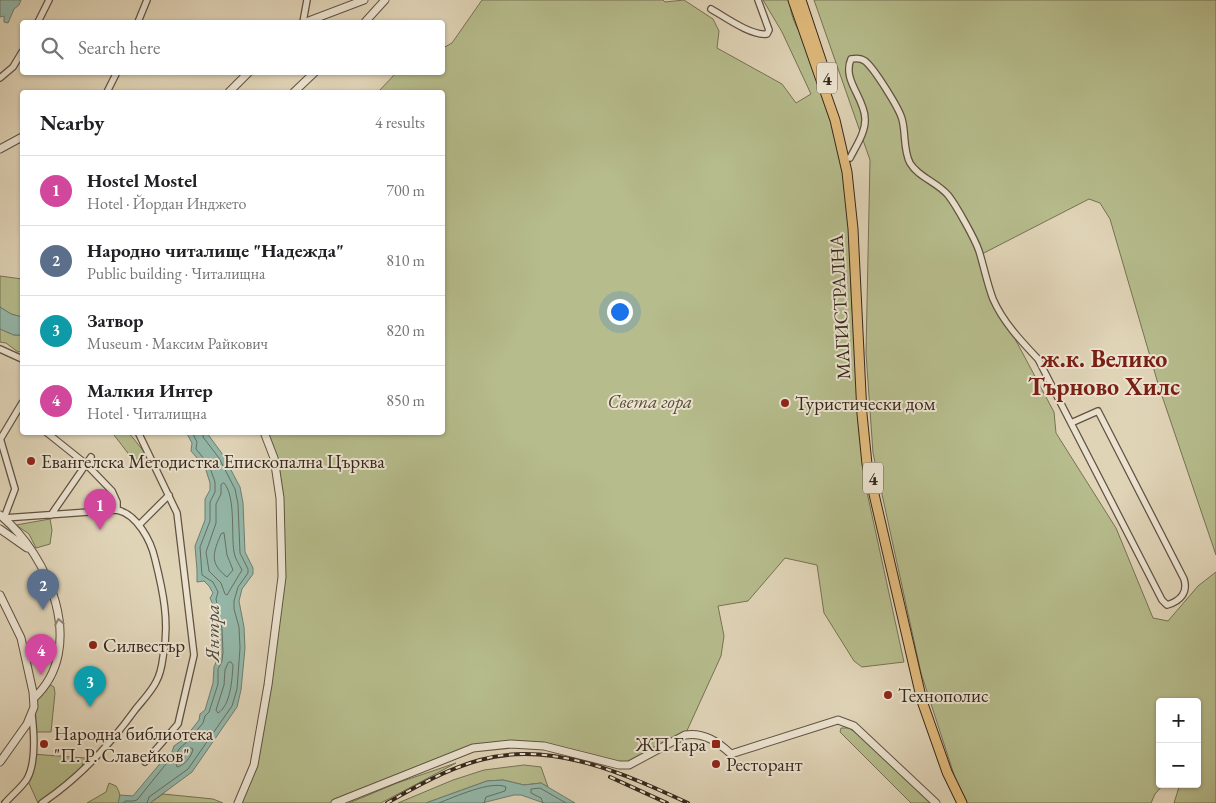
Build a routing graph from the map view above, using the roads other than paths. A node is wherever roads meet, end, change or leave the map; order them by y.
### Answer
1 (49, 0) edge
2 (147, 0) edge
3 (306, 0) edge
4 (364, 0) edge
5 (384, 0) edge
6 (758, 0) edge
7 (793, 0) edge
8 (801, 0) edge
9 (711, 9) dead end
10 (39, 20) edge
11 (139, 20) edge
12 (305, 20) edge
13 (310, 20) edge
14 (366, 20) edge
15 (20, 55) edge
16 (116, 75) edge
17 (246, 75) edge
18 (312, 75) edge
19 (0, 78) edge
20 (108, 90) edge
21 (231, 90) edge
22 (296, 90) edge
23 (20, 138) edge
24 (0, 150) edge
25 (850, 158) junction
26 (0, 349) edge
27 (20, 358) edge
28 (20, 412) edge
29 (1071, 423) junction
30 (50, 435) edge
31 (140, 435) edge
32 (265, 435) edge
33 (1, 438) edge
34 (91, 457) dead end
35 (86, 464) junction
36 (169, 494) junction
37 (117, 510) junction
38 (51, 515) junction
39 (2, 517) edge
40 (139, 525) junction
41 (0, 530) edge
42 (31, 551) junction
43 (0, 595) edge
44 (34, 695) junction
45 (32, 715) junction
46 (0, 762) edge
47 (145, 762) dead end
48 (955, 788) junction
49 (5, 803) edge
50 (42, 803) edge
51 (238, 803) edge
52 (335, 803) edge
53 (936, 803) edge
54 (962, 803) edge

1 - 10 street
2 - 11 street
3 - 12 street
4 - 13 street
5 - 14 street
6 - 9 street
7 - 48 main road, МАГИСТРАЛНА / 4
8 - 25 main road, МАГИСТРАЛНА / 4
15 - 19 street
16 - 20 street
17 - 21 street
18 - 22 street
23 - 24 street
25 - 29 street
25 - 48 main road, МАГИСТРАЛНА / 4
26 - 27 street
28 - 33 street
29 - 29 street
30 - 35 street
31 - 36 street
32 - 51 street
33 - 39 street
34 - 35 street
35 - 37 street
35 - 38 street
36 - 40 street
36 - 47 street
37 - 38 street
37 - 40 street
38 - 39 street
39 - 42 street
40 - 50 street
41 - 42 street
44 -> 42 street
43 - 44 street
44 - 45 street
45 - 46 street
45 - 49 street
48 - 54 main road, МАГИСТРАЛНА / 4
52 - 53 street

